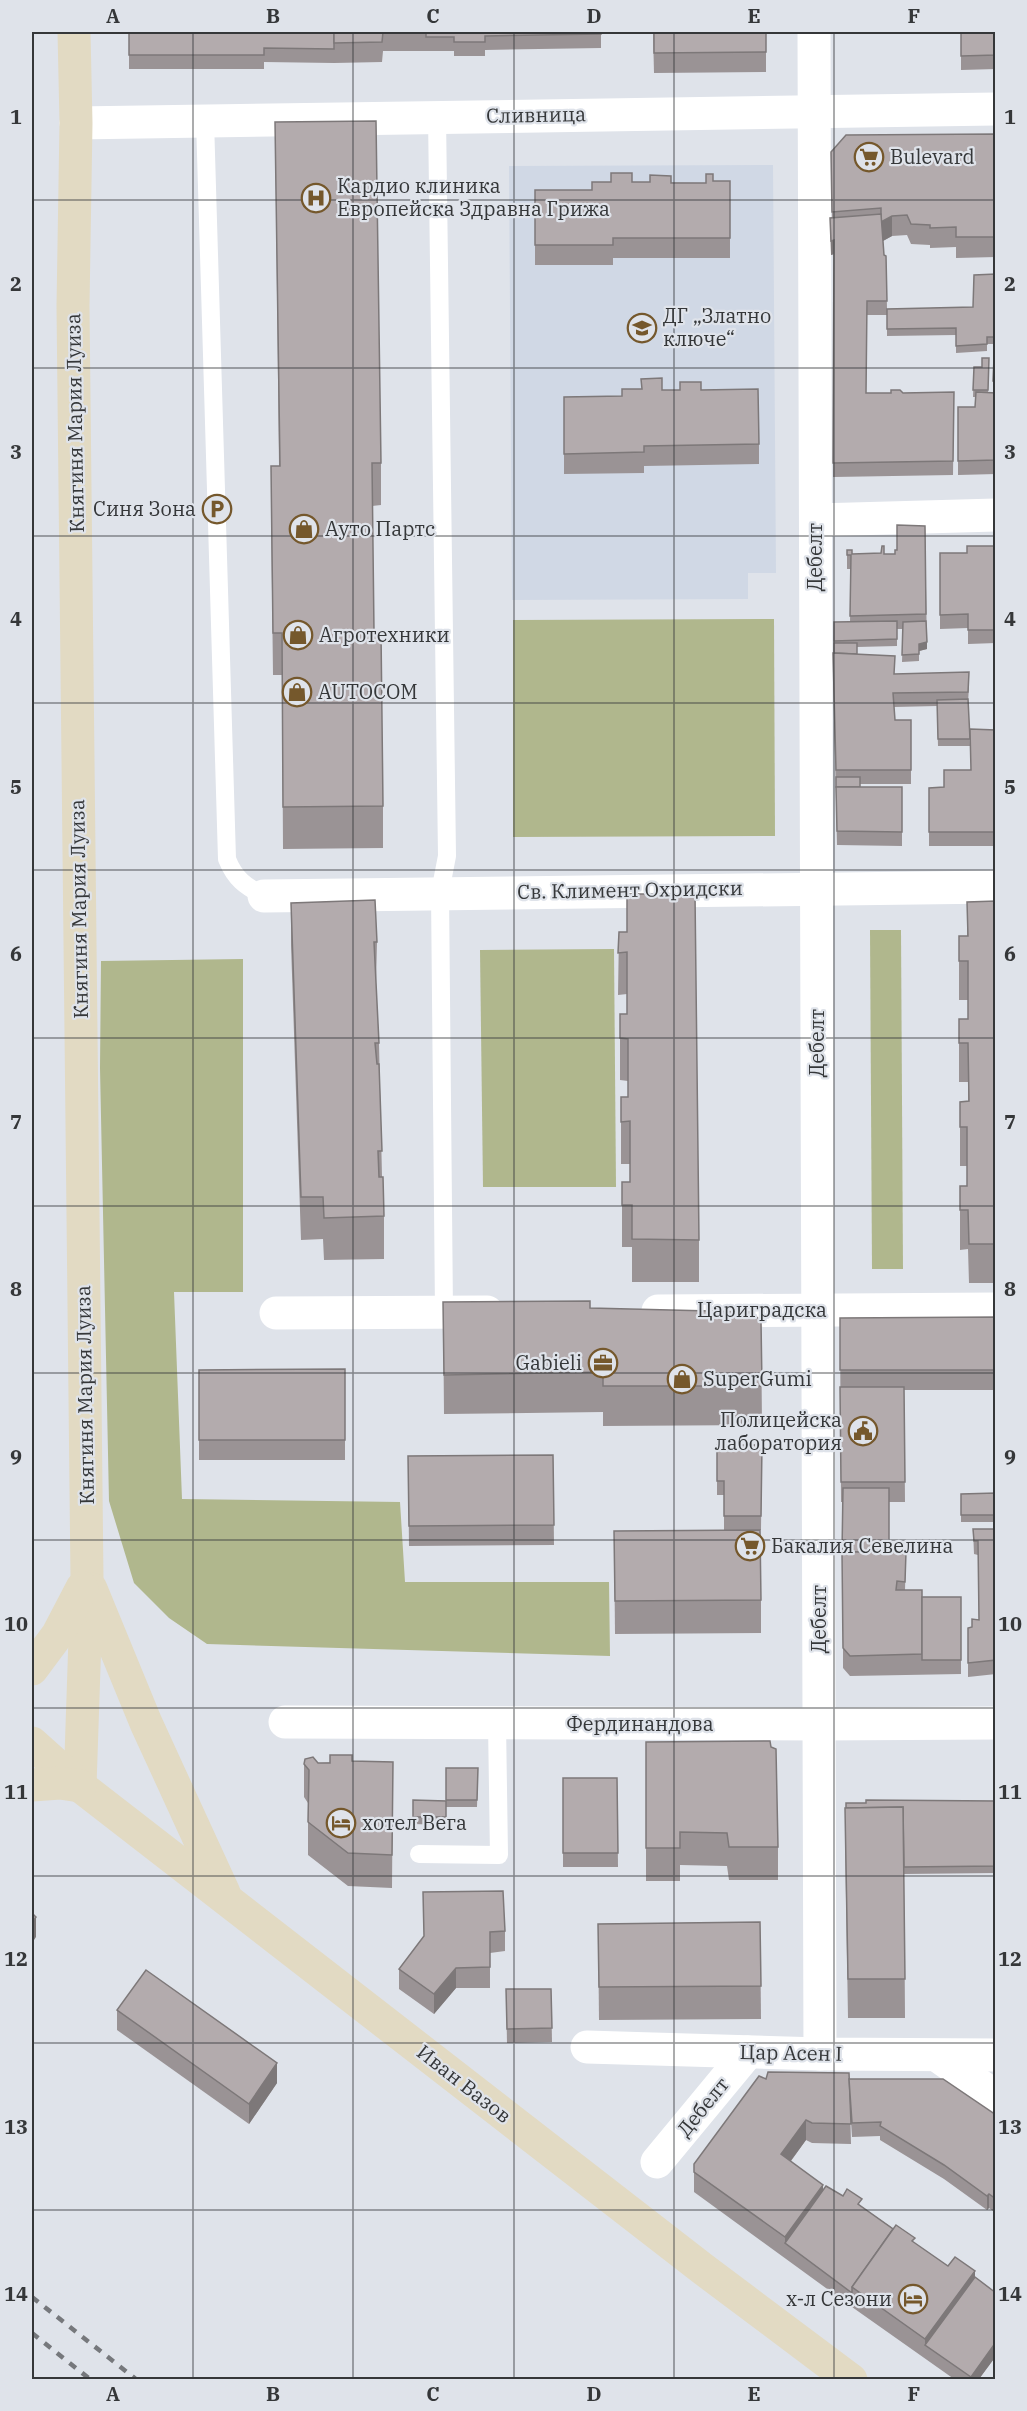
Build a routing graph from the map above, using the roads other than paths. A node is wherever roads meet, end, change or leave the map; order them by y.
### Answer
1 (74, 32) edge
2 (814, 32) edge
3 (996, 109) edge
4 (814, 110) junction
5 (437, 116) junction
6 (205, 120) junction
7 (76, 123) junction
8 (996, 515) edge
9 (816, 520) junction
10 (996, 886) edge
11 (816, 888) junction
12 (440, 892) junction
13 (264, 896) joint
14 (996, 1309) edge
15 (818, 1310) junction
16 (630, 1311) edge
17 (444, 1312) junction
18 (514, 1312) edge
19 (276, 1313) dead end
20 (87, 1579) junction
21 (32, 1669) edge
22 (285, 1722) dead end
23 (496, 1723) junction
24 (996, 1723) edge
25 (819, 1724) junction
26 (32, 1743) edge
27 (32, 1785) edge
28 (80, 1786) junction
29 (419, 1854) dead end
30 (226, 1898) junction
31 (587, 2047) dead end
32 (748, 2052) junction
33 (820, 2054) junction
34 (996, 2055) edge
35 (938, 2056) junction
36 (996, 2097) edge
37 (657, 2162) dead end
38 (851, 2379) edge

1 - 7 main road, Княгиня Мария Луиза
2 - 4 street, Дебелт
3 - 4 street, Сливница
4 - 5 street, Сливница
4 - 9 street, Дебелт
5 - 6 street, Сливница
5 - 12 lane
6 - 7 street, Сливница
6 - 13 lane
7 - 20 main road, Княгиня Мария Луиза
8 - 9 street
9 - 11 street, Дебелт
10 - 11 street, Св. Климент Охридски
11 - 12 street, Св. Климент Охридски
11 - 15 street, Дебелт
12 - 13 street, Св. Климент Охридски
12 - 17 lane
14 - 15 street, Цариградска
15 - 16 street, Цариградска
15 - 25 street, Дебелт
17 - 18 street
17 - 19 street
20 - 21 main road
20 - 28 main road, Княгиня Мария Луиза
20 - 30 main road
22 - 23 street, Фердинандова
23 - 25 street, Фердинандова
23 - 29 lane
24 - 25 street, Фердинандова
25 - 33 street, Дебелт
26 - 28 main road, Иван Вазов
27 - 28 main road
28 - 30 main road, Иван Вазов
30 - 38 main road, Иван Вазов
31 - 32 street, Цар Асен I
32 - 33 street, Цар Асен I
32 - 37 street, Дебелт
33 - 35 street, Цар Асен I
34 - 35 street, Цар Асен I
35 - 36 street

